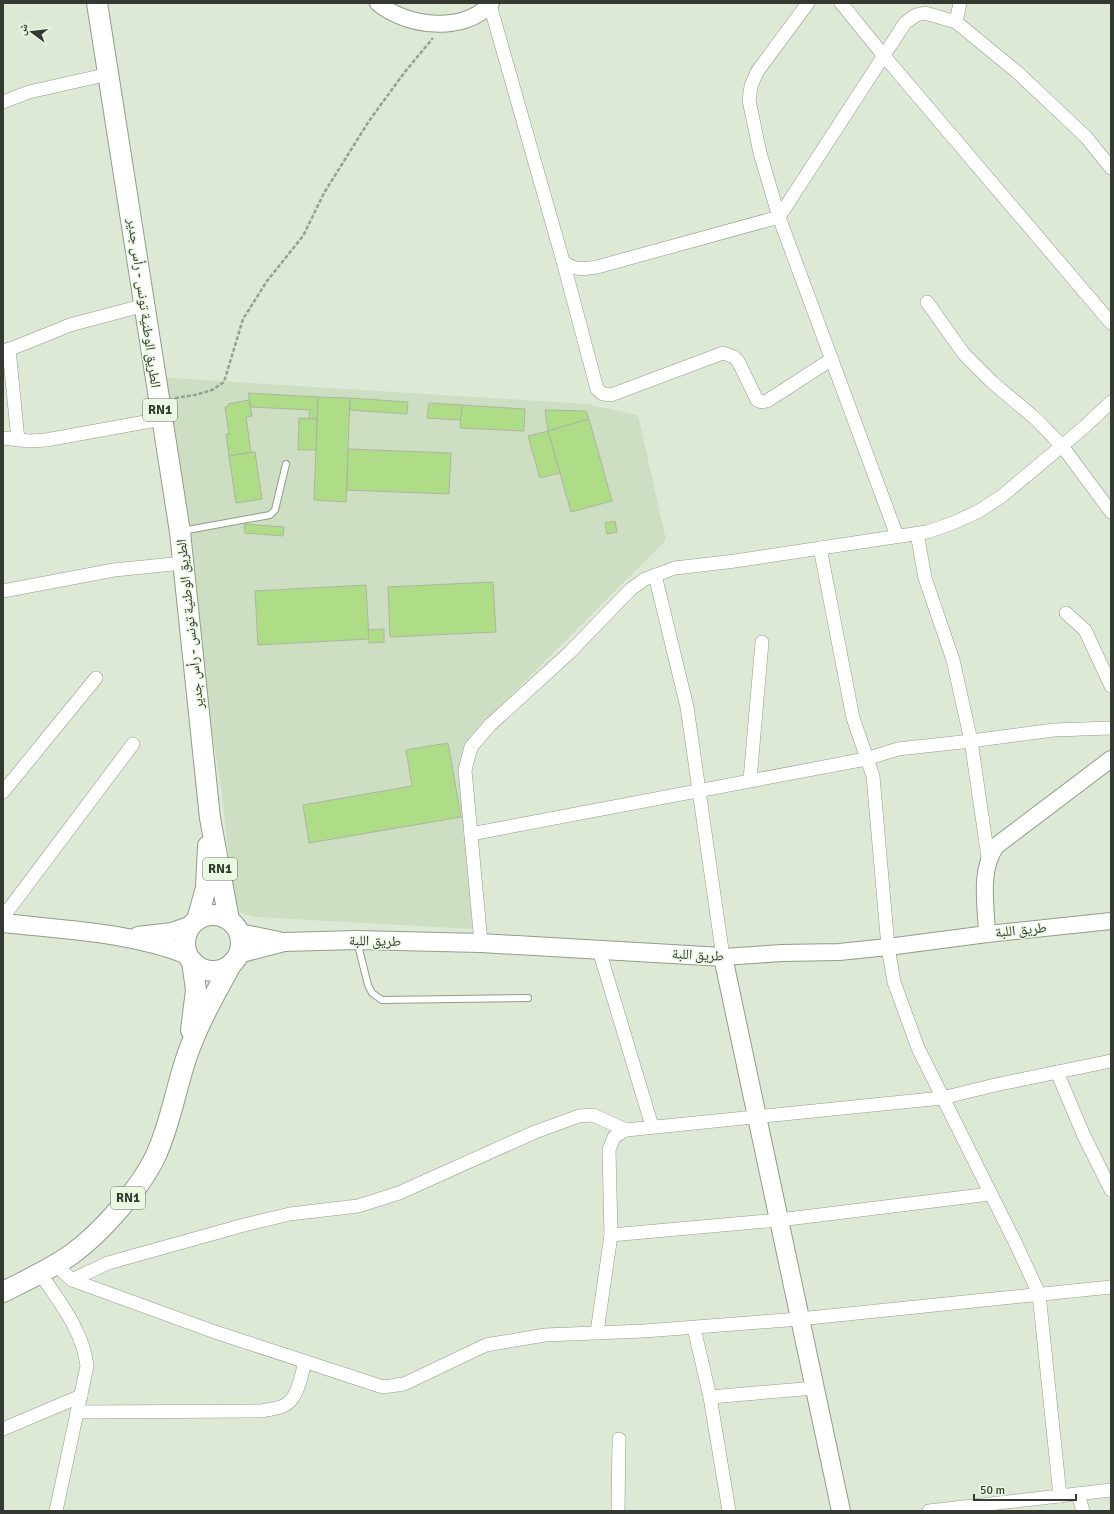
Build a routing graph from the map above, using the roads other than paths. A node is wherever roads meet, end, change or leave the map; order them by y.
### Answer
1 (97, 3) edge
2 (378, 3) edge
3 (808, 3) edge
4 (841, 3) edge
5 (960, 3) edge
6 (490, 4) edge
7 (956, 22) junction
8 (884, 56) junction
9 (109, 74) junction
10 (3, 102) edge
11 (1111, 168) edge
12 (779, 217) junction
13 (563, 261) junction
14 (927, 302) dead end
15 (145, 305) junction
16 (1111, 323) edge
17 (6, 350) edge
18 (832, 359) junction
19 (1111, 402) edge
20 (162, 419) junction
21 (3, 438) edge
22 (18, 440) junction
23 (1062, 446) junction
24 (286, 464) dead end
25 (1111, 512) edge
26 (180, 532) junction
27 (917, 533) junction
28 (897, 536) junction
29 (820, 548) junction
30 (183, 563) junction
31 (655, 575) junction
32 (3, 591) edge
33 (1066, 613) dead end
34 (762, 642) dead end
35 (96, 678) dead end
36 (1111, 686) edge
37 (1111, 728) edge
38 (971, 740) junction
39 (133, 744) dead end
40 (866, 759) junction
41 (1111, 759) edge
42 (750, 780) junction
43 (699, 790) junction
44 (3, 792) edge
45 (210, 818) junction
46 (471, 834) junction
47 (988, 857) junction
48 (3, 917) edge
49 (1111, 921) edge
50 (194, 922) junction
51 (3, 923) edge
52 (234, 926) junction
53 (987, 934) junction
54 (127, 937) junction
55 (356, 940) junction
56 (284, 942) junction
57 (481, 943) junction
58 (888, 947) junction
59 (599, 950) junction
60 (723, 957) junction
61 (190, 958) junction
62 (235, 958) junction
63 (528, 998) dead end
64 (188, 1053) junction
65 (1111, 1061) edge
66 (1057, 1072) junction
67 (942, 1098) junction
68 (757, 1117) junction
69 (652, 1126) junction
70 (626, 1130) junction
71 (1111, 1190) edge
72 (990, 1194) junction
73 (779, 1220) junction
74 (611, 1235) junction
75 (48, 1269) junction
76 (72, 1280) junction
77 (1111, 1287) edge
78 (3, 1292) edge
79 (1039, 1294) junction
80 (799, 1318) junction
81 (694, 1328) junction
82 (597, 1332) junction
83 (305, 1362) junction
84 (815, 1388) junction
85 (81, 1396) junction
86 (710, 1397) junction
87 (77, 1412) junction
88 (3, 1429) edge
89 (619, 1439) dead end
90 (1111, 1490) edge
91 (1078, 1494) junction
92 (1060, 1496) junction
93 (56, 1511) edge
94 (618, 1511) edge
95 (729, 1511) edge
96 (841, 1511) edge
97 (929, 1511) edge
98 (1083, 1511) edge

1 - 9 main road, الطريق الوطنية تونس - رأس جدير / RN1
2 - 6 street
3 - 12 street
4 - 8 street
5 - 7 street
6 - 13 street
7 - 8 street
7 - 11 street
8 - 12 street
8 - 16 street
9 - 10 street
9 - 15 main road, الطريق الوطنية تونس - رأس جدير / RN1
12 - 13 street
12 - 18 street
13 - 18 street
14 - 23 street
15 - 17 street
15 - 20 main road, الطريق الوطنية تونس - رأس جدير / RN1
17 - 22 street
18 - 28 street
19 - 23 street
20 - 22 street
20 - 26 main road, الطريق الوطنية تونس - رأس جدير / RN1
21 - 22 street
23 - 25 street
23 - 27 street
24 - 26 lane
26 - 30 main road, الطريق الوطنية تونس - رأس جدير / RN1
27 - 28 street
27 - 38 street
28 - 29 street
29 - 31 street
29 - 40 street
30 - 32 street
30 - 45 main road, الطريق الوطنية تونس - رأس جدير / RN1
31 - 43 street
31 - 46 street
33 - 36 street
34 - 42 street
35 - 44 street
37 - 38 street
38 - 40 street
38 - 47 street
39 - 48 street
40 - 42 street
40 - 58 street
41 - 47 street
42 - 43 street
43 - 46 street
43 - 60 street
45 - 50 main road, الطريق الوطنية تونس - رأس جدير / RN1
45 - 52 main road, الطريق الوطنية تونس - رأس جدير / RN1
46 - 57 street
47 - 53 street
49 - 53 street, طريق اللبة
50 - 52 main road
50 - 54 main road
50 - 61 main road, RN1
51 - 54 main road
52 - 56 main road, طريق اللبة
52 - 62 main road, RN1
53 - 58 street, طريق اللبة
54 - 61 main road
55 - 56 main road, طريق اللبة
55 - 57 main road, طريق اللبة
55 - 63 lane
56 - 62 main road, طريق اللبة
57 - 59 main road, طريق اللبة
58 - 60 street, طريق اللبة
58 - 67 street
59 - 60 main road, طريق اللبة
59 - 69 street
60 - 68 main road
61 - 62 main road
61 - 64 main road, RN1
62 - 64 main road, RN1
64 - 75 main road, RN1
65 - 66 street
66 - 67 street
66 - 71 street
67 - 68 street
67 - 72 street
68 - 69 street
68 - 73 main road
69 - 70 street
70 - 74 street
70 - 76 street
72 - 73 street
72 - 79 street
73 - 74 street
73 - 80 main road
74 - 82 street
75 - 76 street
75 - 78 main road, RN1
75 - 85 street
76 - 83 street
77 - 79 street
79 - 80 street
79 - 92 street
80 - 81 street
80 - 84 main road
81 - 82 street
81 - 86 street
82 - 83 street
83 - 87 street
84 - 86 street
84 - 96 main road
85 - 87 street
85 - 88 street
86 - 95 street
87 - 93 street
89 - 94 street
90 - 91 street
91 - 92 street
91 - 98 street
92 - 97 street

